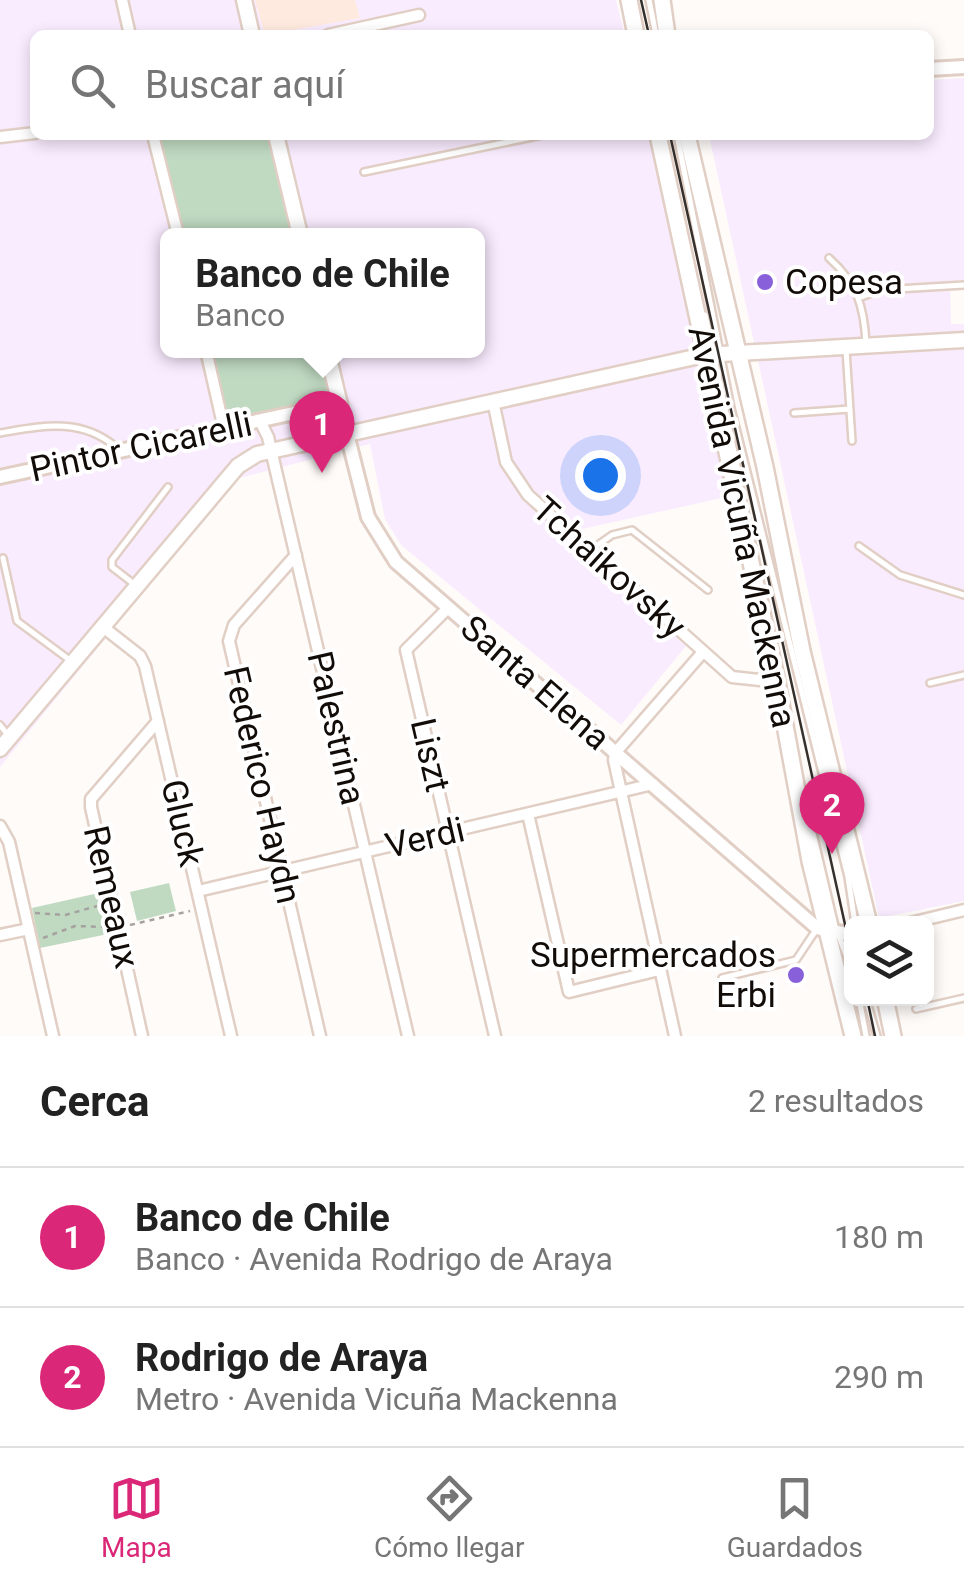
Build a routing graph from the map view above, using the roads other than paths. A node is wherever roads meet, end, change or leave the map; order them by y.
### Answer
1 (122, 0) edge
2 (244, 0) edge
3 (632, 0) edge
4 (648, 0) edge
5 (662, 0) edge
6 (419, 16) dead end
7 (129, 30) edge
8 (251, 30) edge
9 (352, 30) edge
10 (638, 30) edge
11 (655, 30) edge
12 (667, 30) edge
13 (964, 67) edge
14 (934, 69) edge
15 (30, 134) edge
16 (0, 137) edge
17 (155, 140) edge
18 (277, 140) edge
19 (518, 140) edge
20 (662, 140) edge
21 (678, 140) edge
22 (688, 140) edge
23 (364, 172) dead end
24 (176, 228) edge
25 (298, 228) edge
26 (829, 258) dead end
27 (964, 285) edge
28 (861, 297) junction
29 (964, 340) edge
30 (866, 346) junction
31 (846, 347) junction
32 (720, 354) junction
33 (208, 358) edge
34 (330, 358) edge
35 (493, 401) junction
36 (340, 403) junction
37 (850, 409) junction
38 (794, 412) dead end
39 (260, 421) junction
40 (224, 429) junction
41 (0, 433) edge
42 (347, 434) junction
43 (852, 441) dead end
44 (120, 451) junction
45 (267, 451) junction
46 (0, 477) edge
47 (168, 487) dead end
48 (859, 546) dead end
49 (590, 552) junction
50 (296, 556) junction
51 (3, 558) dead end
52 (137, 586) junction
53 (708, 590) dead end
54 (964, 595) edge
55 (448, 608) junction
56 (104, 627) junction
57 (703, 652) junction
58 (74, 662) junction
59 (964, 676) edge
60 (777, 682) junction
61 (930, 683) dead end
62 (158, 721) junction
63 (3, 737) edge
64 (615, 752) junction
65 (653, 784) junction
66 (618, 793) junction
67 (528, 814) junction
68 (0, 826) edge
69 (448, 833) junction
70 (365, 852) junction
71 (282, 872) junction
72 (198, 892) junction
73 (964, 910) edge
74 (854, 916) edge
75 (867, 916) edge
76 (934, 917) edge
77 (29, 929) junction
78 (834, 933) edge
79 (0, 936) edge
80 (660, 970) junction
81 (722, 978) dead end
82 (964, 998) edge
83 (864, 1006) edge
84 (866, 1006) edge
85 (887, 1006) edge
86 (916, 1008) dead end
87 (54, 1036) edge
88 (142, 1036) edge
89 (231, 1036) edge
90 (320, 1036) edge
91 (408, 1036) edge
92 (494, 1036) edge
93 (674, 1036) edge
94 (852, 1036) edge
95 (866, 1036) edge
96 (877, 1036) edge
97 (893, 1036) edge

1 - 7 street
2 - 8 main road
3 - 10 main road
4 - 11 lane
5 - 12 main road
6 - 9 street
13 - 14 street
15 - 16 street
17 - 24 street
18 - 25 main road
19 - 23 lane
20 - 32 main road, Avenida Vicuña Mackenna
21 - 32 lane
22 - 32 main road, Avenida Vicuña Mackenna
26 - 28 lane
27 - 28 lane
28 - 30 lane
29 - 30 main road
30 - 31 main road
31 - 32 main road
31 - 37 lane
32 - 35 main road
32 - 60 main road, Avenida Vicuña Mackenna
32 - 74 lane
32 - 75 main road, Avenida Vicuña Mackenna
32 - 78 lane
33 - 40 street
34 - 36 main road, Santa Elena
35 - 42 main road
35 - 49 street, Tchaikovsky
36 - 39 street, Pintor Cicarelli
36 - 42 main road, Santa Elena
37 - 38 lane
37 - 43 lane
39 - 40 street, Pintor Cicarelli
39 - 45 street, Palestrina
40 - 44 street, Pintor Cicarelli
41 - 44 lane
42 - 45 main road
42 - 55 street, Santa Elena
44 - 46 street, Pintor Cicarelli
45 - 50 street, Palestrina
45 - 52 main road
47 - 52 lane
48 - 54 lane
49 - 53 lane
49 - 57 street, Tchaikovsky
50 - 70 street, Palestrina
50 - 71 street, Federico Haydn
51 - 58 lane
52 - 56 main road
55 - 64 street, Santa Elena
55 - 69 street, Liszt
56 - 58 main road
56 - 62 street, Gluck
57 - 60 street, Tchaikovsky
57 - 64 street
58 - 63 main road
59 - 61 lane
60 - 78 main road, Avenida Vicuña Mackenna
62 - 72 street, Gluck
62 - 88 street, Remeaux
64 - 65 street, Santa Elena
64 - 66 street
65 - 66 street, Verdi
65 - 78 street, Santa Elena
66 - 67 street, Verdi
66 - 80 street
67 - 69 street, Verdi
67 - 80 street
68 - 77 street
69 - 70 street, Verdi
69 - 92 street, Liszt
70 - 71 street, Verdi
70 - 91 street, Palestrina
71 - 72 street, Verdi
71 - 90 street, Federico Haydn
72 - 89 street, Gluck
73 - 76 street
77 - 79 street
77 - 87 street
78 - 81 lane
78 - 94 main road, Avenida Vicuña Mackenna
80 - 93 street
82 - 86 lane
83 - 95 lane
84 - 96 lane
85 - 97 main road

